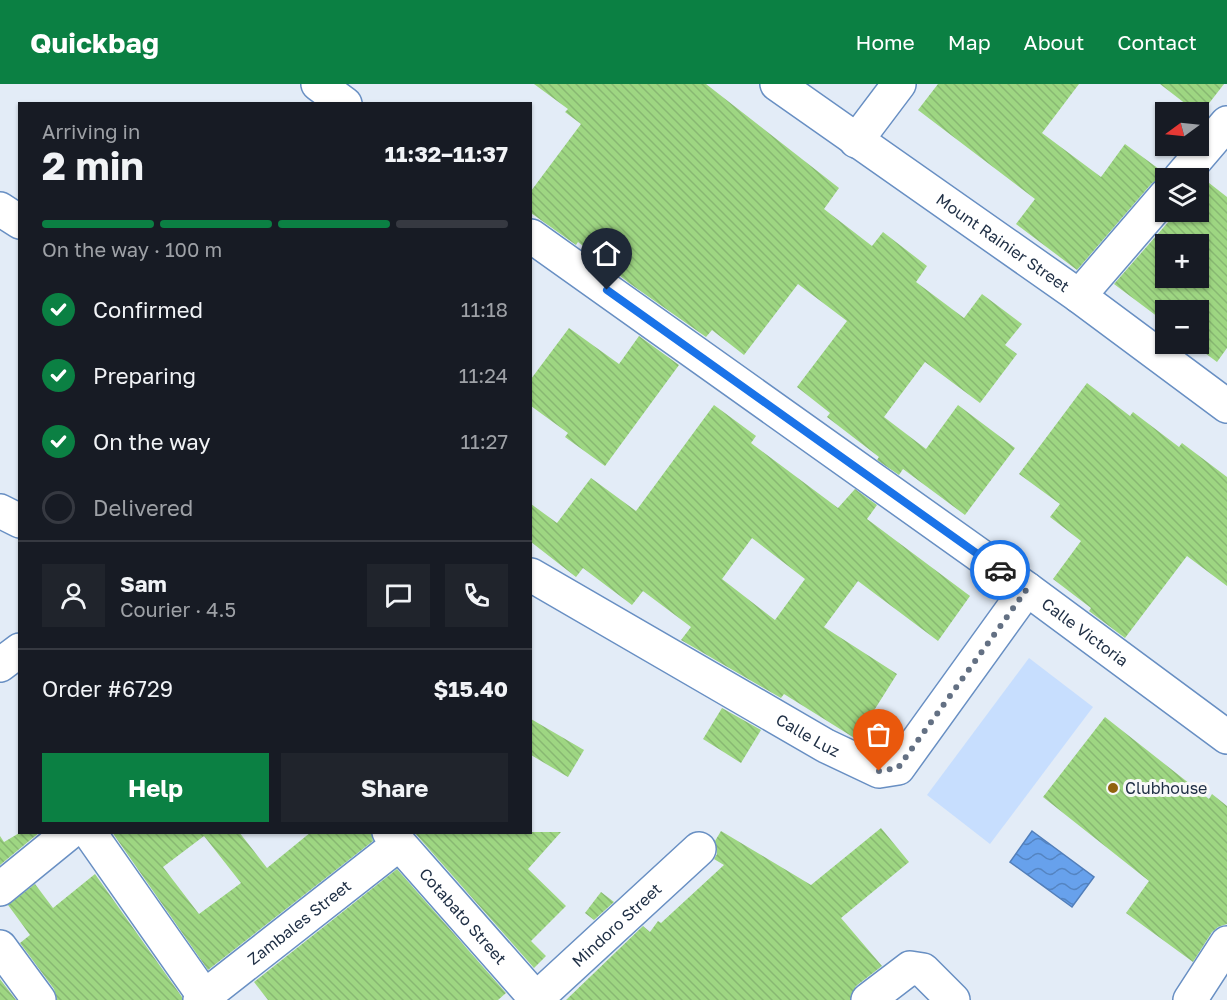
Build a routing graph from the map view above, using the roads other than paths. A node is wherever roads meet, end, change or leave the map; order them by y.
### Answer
1 (318, 84) edge
2 (777, 84) edge
3 (899, 84) edge
4 (342, 102) edge
5 (1227, 123) edge
6 (855, 141) junction
7 (1189, 168) edge
8 (0, 208) edge
9 (1155, 208) edge
10 (18, 221) edge
11 (532, 237) edge
12 (1079, 297) junction
13 (1227, 406) edge
14 (0, 511) edge
15 (18, 520) edge
16 (532, 576) edge
17 (1027, 589) junction
18 (18, 651) edge
19 (0, 664) edge
20 (1227, 737) edge
21 (68, 834) edge
22 (90, 834) edge
23 (394, 838) edge
24 (699, 849) dead end
25 (0, 890) edge
26 (1227, 944) edge
27 (0, 947) edge
28 (202, 998) edge
29 (39, 1000) edge
30 (536, 1000) edge
31 (868, 1000) edge
32 (953, 1000) edge
33 (1190, 1000) edge

1 - 4 street
2 - 6 street, Mount Rainier Street
3 - 6 street
5 - 7 street
6 - 12 street, Mount Rainier Street
8 - 10 street
9 - 12 street
11 - 17 street, Calle Victoria
12 - 13 street, Mount Rainier Street
14 - 15 street
16 - 17 street, Calle Luz
17 - 20 street, Calle Victoria
18 - 19 street
21 - 25 street
22 - 28 street
23 - 28 street, Zambales Street
23 - 30 street, Cotabato Street
24 - 30 street, Mindoro Street
26 - 33 street
27 - 29 street
31 - 32 street

